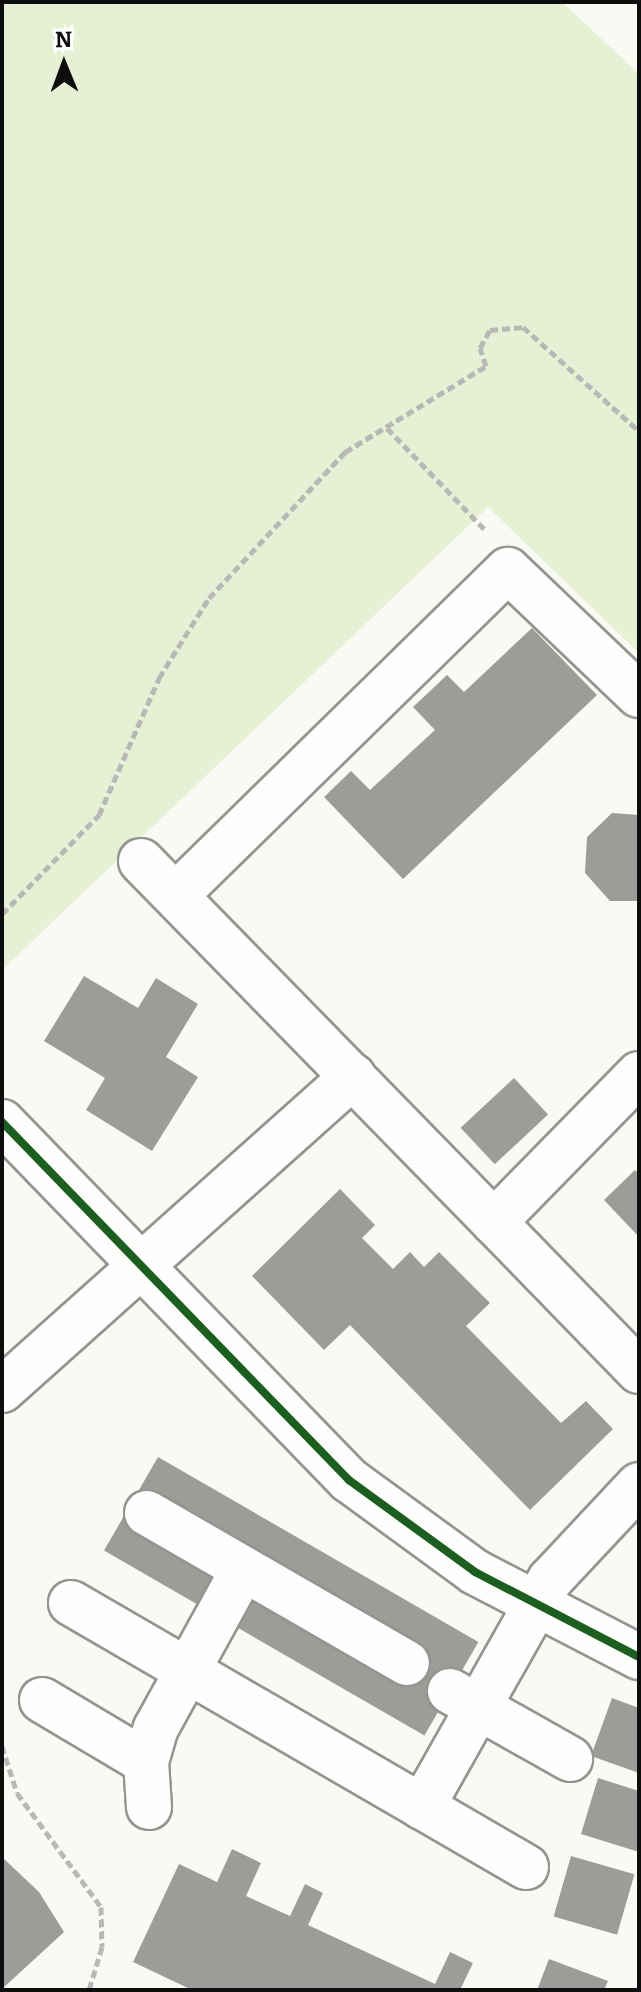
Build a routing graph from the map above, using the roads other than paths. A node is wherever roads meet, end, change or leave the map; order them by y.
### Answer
1 (639, 695) edge
2 (141, 861) dead end
3 (177, 894) junction
4 (639, 1074) edge
5 (353, 1076) junction
6 (2, 1122) edge
7 (494, 1222) junction
8 (139, 1266) junction
9 (639, 1371) edge
10 (2, 1390) edge
11 (639, 1485) edge
12 (147, 1513) dead end
13 (243, 1570) junction
14 (71, 1603) dead end
15 (536, 1608) junction
16 (639, 1657) edge
17 (407, 1663) dead end
18 (187, 1670) junction
19 (42, 1700) dead end
20 (464, 1700) junction
21 (570, 1759) dead end
22 (146, 1762) junction
23 (149, 1807) dead end
24 (422, 1807) junction
25 (526, 1867) dead end

1 - 3 street
2 - 3 street
3 - 5 street
4 - 7 street
5 - 7 street
5 - 8 street
6 - 8 street
7 - 9 street
8 - 10 street
8 - 15 street
11 - 15 street
12 - 13 street
13 - 17 street
13 - 18 street
14 - 18 street
15 - 16 street
15 - 20 street
18 - 22 street
18 - 24 street
19 - 22 street
20 - 21 street
20 - 24 street
22 - 23 street
24 - 25 street

